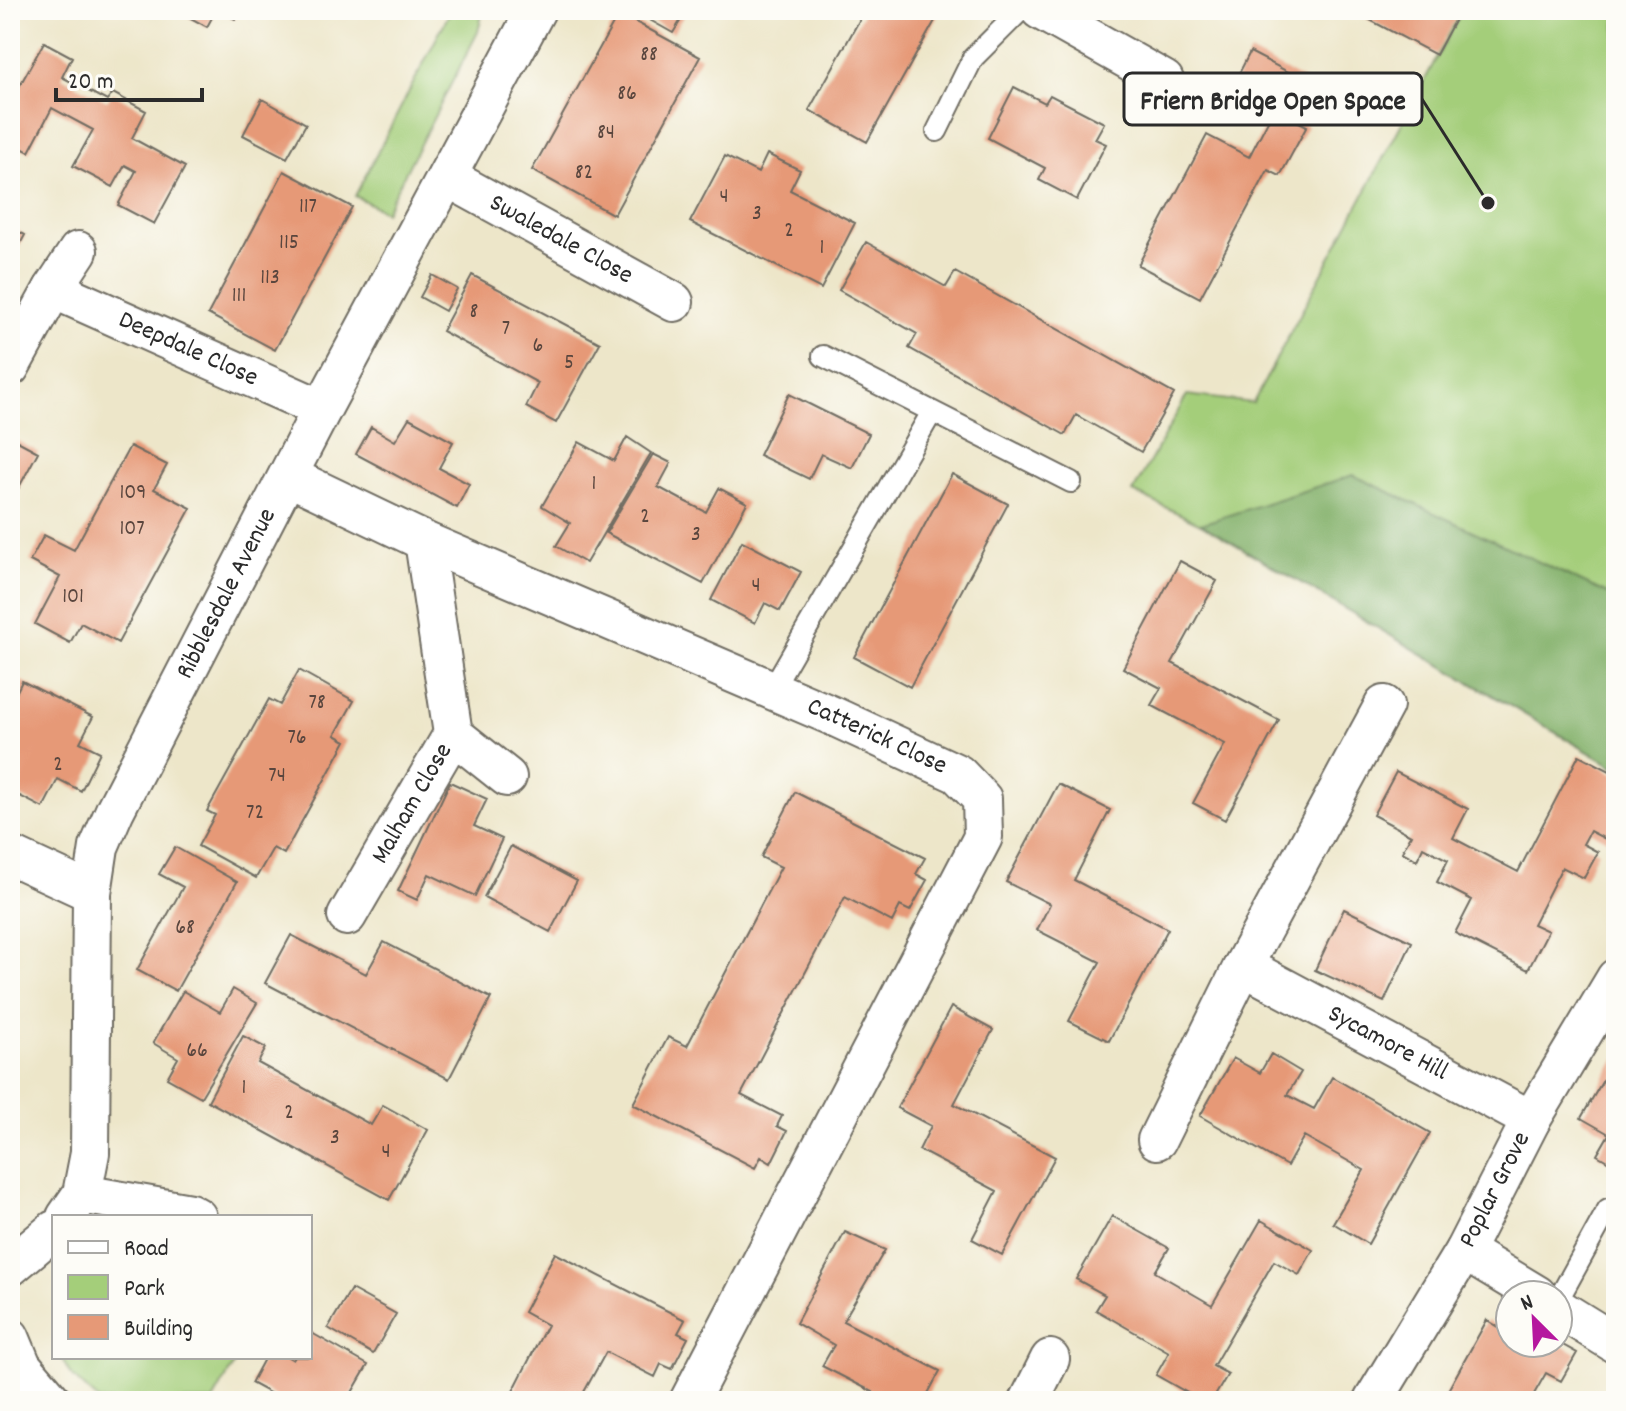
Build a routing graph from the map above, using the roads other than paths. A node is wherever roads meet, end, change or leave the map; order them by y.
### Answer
1 (536, 10) edge
2 (1021, 10) edge
3 (1040, 10) edge
4 (1164, 80) dead end
5 (937, 131) dead end
6 (447, 177) junction
7 (78, 251) dead end
8 (53, 289) junction
9 (674, 302) dead end
10 (823, 356) dead end
11 (10, 367) edge
12 (322, 409) junction
13 (932, 412) junction
14 (288, 476) junction
15 (1071, 482) dead end
16 (424, 541) junction
17 (771, 691) junction
18 (1384, 705) dead end
19 (453, 734) junction
20 (507, 777) dead end
21 (10, 855) edge
22 (92, 893) junction
23 (347, 916) dead end
24 (1243, 966) junction
25 (1616, 978) edge
26 (1531, 1120) junction
27 (1157, 1140) dead end
28 (74, 1206) edge
29 (1608, 1209) dead end
30 (194, 1215) edge
31 (52, 1232) edge
32 (1464, 1251) junction
33 (10, 1267) edge
34 (1510, 1279) edge
35 (1570, 1279) edge
36 (1574, 1318) edge
37 (10, 1337) edge
38 (1616, 1344) edge
39 (1050, 1359) dead end
40 (52, 1401) edge
41 (689, 1401) edge
42 (1029, 1401) edge
43 (1373, 1401) edge

1 - 6 street, Ribblesdale Avenue
2 - 5 lane
3 - 4 street
6 - 9 street, Swaledale Close
6 - 12 street, Ribblesdale Avenue
7 - 8 street
8 - 11 street
8 - 12 street, Deepdale Close
10 - 13 lane
12 - 14 street, Ribblesdale Avenue
13 - 15 lane
13 - 17 lane
14 - 16 street, Catterick Close
14 - 22 street, Ribblesdale Avenue
16 - 17 street, Catterick Close
16 - 19 street, Malham Close
17 - 41 street, Catterick Close
18 - 24 street
19 - 20 street
19 - 23 street, Malham Close
21 - 22 street
22 - 28 street, Ribblesdale Avenue
24 - 26 street, Sycamore Hill
24 - 27 street
25 - 26 street, Poplar Grove
26 - 32 street, Poplar Grove
28 - 30 street
29 - 35 lane
31 - 33 street
32 - 34 street
32 - 43 street, Poplar Grove
36 - 38 street
37 - 40 street
39 - 42 street

